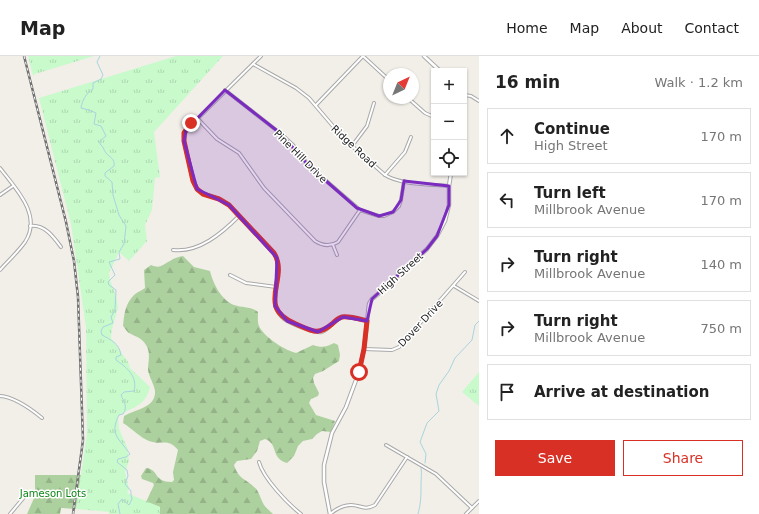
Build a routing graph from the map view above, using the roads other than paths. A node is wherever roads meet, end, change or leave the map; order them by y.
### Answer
1 (261, 56) edge
2 (363, 56) edge
3 (424, 56) edge
4 (253, 64) junction
5 (437, 68) edge
6 (383, 74) edge
7 (225, 90) junction
8 (467, 95) edge
9 (479, 101) edge
10 (374, 103) dead end
11 (415, 104) edge
12 (316, 105) junction
13 (431, 116) edge
14 (197, 118) junction
15 (411, 137) dead end
16 (352, 146) junction
17 (0, 168) edge
18 (385, 175) junction
19 (451, 176) edge
20 (404, 181) junction
21 (13, 186) junction
22 (449, 186) junction
23 (0, 195) edge
24 (360, 210) junction
25 (239, 216) junction
26 (30, 226) junction
27 (333, 245) junction
28 (61, 247) dead end
29 (173, 250) dead end
30 (338, 255) dead end
31 (0, 270) edge
32 (465, 272) dead end
33 (230, 275) dead end
34 (454, 286) junction
35 (276, 287) junction
36 (479, 301) edge
37 (367, 321) junction
38 (364, 349) junction
39 (0, 396) edge
40 (42, 418) dead end
41 (386, 445) dead end
42 (407, 457) junction
43 (259, 462) dead end
44 (25, 496) dead end
45 (479, 501) edge
46 (472, 508) junction
47 (10, 514) edge
48 (301, 514) edge
49 (330, 514) edge
50 (466, 514) edge

1 - 4 street
2 - 6 street
2 - 12 street
3 - 5 street
4 - 7 street
4 - 12 street, Ridge Road
7 - 14 street
7 - 24 street, Pine Hill Drive
8 - 9 street
10 - 16 street
11 - 13 street
12 - 16 street, Ridge Road
14 - 25 street
14 - 27 street
15 - 18 street
16 - 18 street, Ridge Road
17 - 21 street
18 - 20 street, Ridge Road
19 - 22 street, High Street
20 - 22 street, Ridge Road
20 - 24 street, Pine Hill Drive
21 - 23 street
21 - 26 street
22 - 37 street, High Street
24 - 27 street
25 - 29 street
25 - 35 street
26 - 28 street
26 - 31 street
27 - 30 street
32 - 34 street, Dover Drive
33 - 35 street
34 - 36 street
34 - 38 street, Dover Drive
35 - 37 street
37 - 38 street, High Street
38 - 49 street, High Street
39 - 40 street
41 - 42 street
42 - 46 street
42 - 49 street
43 - 48 street
44 - 47 street
45 - 46 street
46 - 50 street

